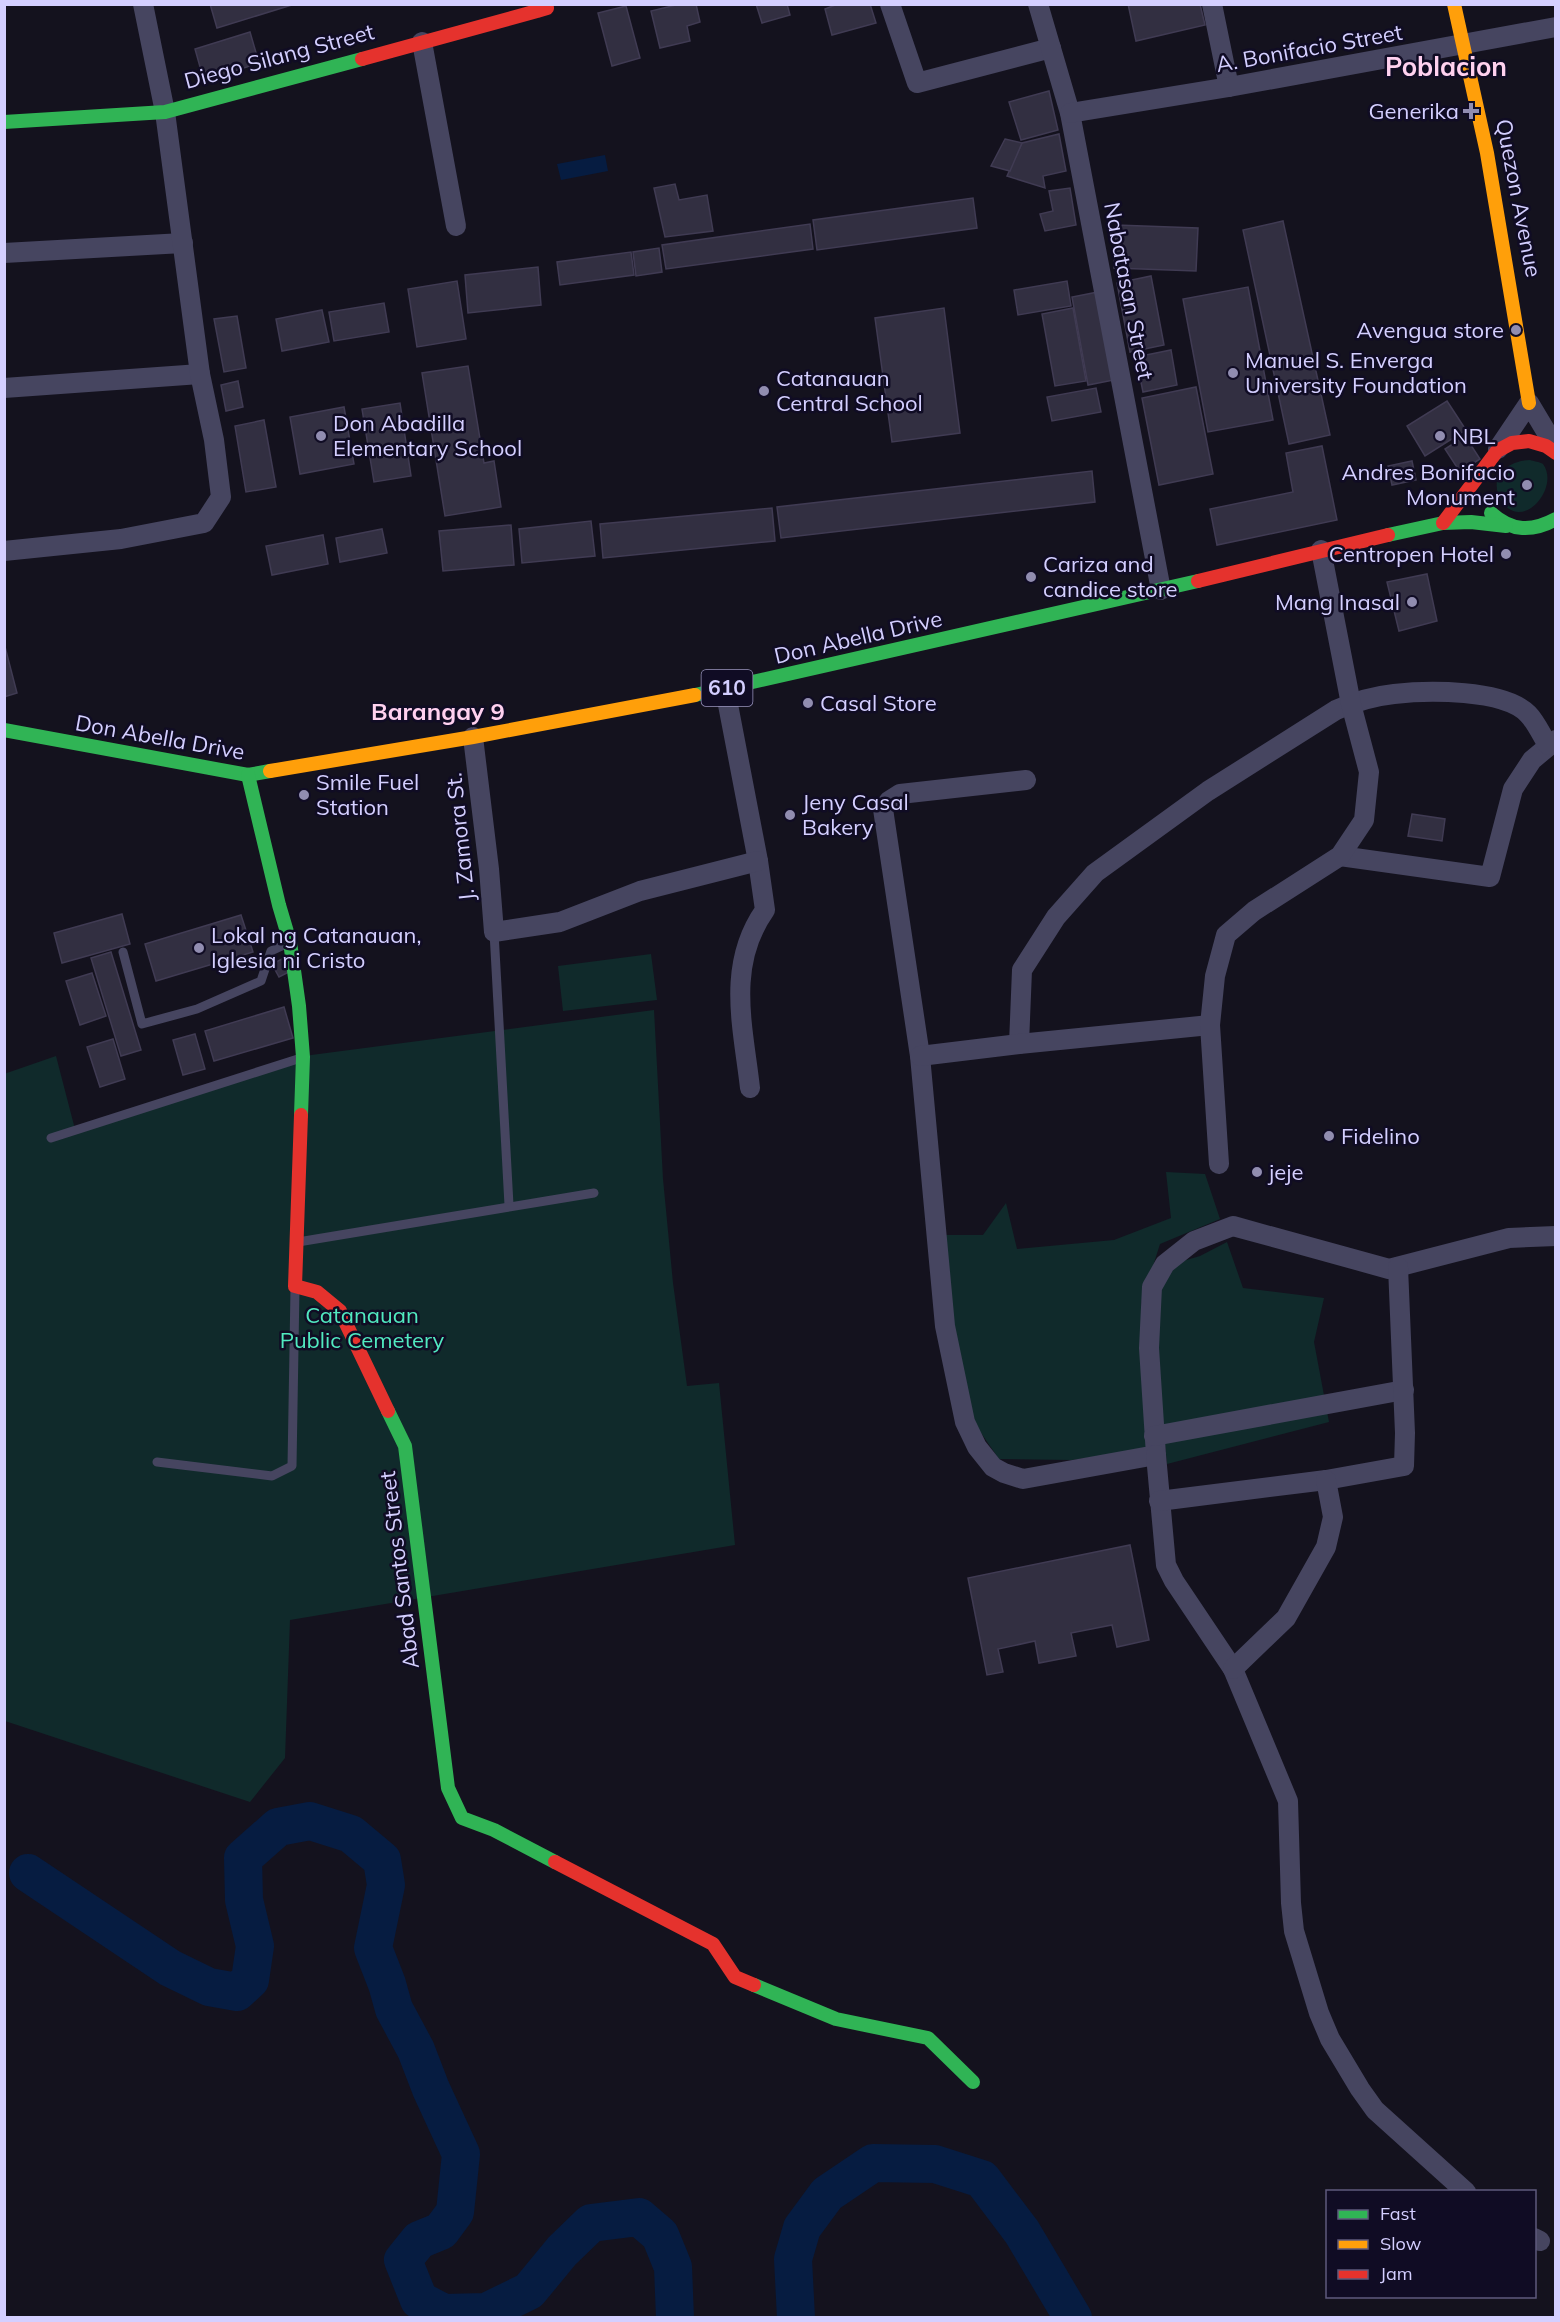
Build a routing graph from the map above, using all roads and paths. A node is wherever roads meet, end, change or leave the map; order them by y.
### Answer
1 (143, 4) edge
2 (890, 4) edge
3 (1038, 4) edge
4 (1212, 4) edge
5 (1454, 4) edge
6 (551, 6) edge
7 (1556, 27) edge
8 (422, 42) junction
9 (1464, 45) junction
10 (1051, 48) junction
11 (1229, 87) junction
12 (165, 112) junction
13 (1070, 113) junction
14 (4, 122) edge
15 (456, 226) dead end
16 (183, 243) junction
17 (4, 253) edge
18 (200, 374) junction
19 (4, 388) edge
20 (1529, 403) junction
21 (1553, 436) edge
22 (1556, 453) edge
23 (1491, 458) junction
24 (1556, 519) edge
25 (1443, 523) junction
26 (1506, 526) junction
27 (1522, 530) junction
28 (1544, 540) dead end
29 (1321, 550) junction
30 (4, 551) edge
31 (1161, 590) junction
32 (725, 689) junction
33 (1350, 704) junction
34 (4, 730) edge
35 (473, 737) junction
36 (1552, 743) edge
37 (248, 775) junction
38 (1026, 780) dead end
39 (1340, 856) junction
40 (758, 861) junction
41 (494, 932) junction
42 (290, 942) junction
43 (123, 952) dead end
44 (1210, 1025) junction
45 (1020, 1044) junction
46 (920, 1056) junction
47 (303, 1057) junction
48 (750, 1088) dead end
49 (51, 1138) dead end
50 (1219, 1164) dead end
51 (594, 1193) dead end
52 (509, 1205) junction
53 (1556, 1236) edge
54 (296, 1242) junction
55 (1398, 1267) junction
56 (295, 1286) junction
57 (1404, 1390) junction
58 (1155, 1446) junction
59 (157, 1462) dead end
60 (1326, 1480) junction
61 (1159, 1501) junction
62 (1233, 1669) junction
63 (973, 2082) dead end
64 (1464, 2190) edge

1 - 12 street
2 - 10 street
3 - 10 street, Nabatasan Street
4 - 11 street
5 - 9 street, Quezon Avenue
6 - 8 street, Diego Silang Street
7 - 9 street, A. Bonifacio Street
8 - 12 street, Diego Silang Street
8 - 15 street
9 - 11 street, A. Bonifacio Street
9 - 20 street, Quezon Avenue
10 - 13 street, Nabatasan Street
11 - 13 street, A. Bonifacio Street
12 - 14 street, Diego Silang Street
12 - 16 street
13 - 31 street, Nabatasan Street
16 - 17 street
16 - 18 street
18 - 19 street
18 - 30 street
20 - 21 street, Quezon Avenue
20 - 23 street
22 - 23 street
23 - 25 street
23 - 26 street
24 - 27 street, 610
25 - 26 street, Don Abella Drive / 610
25 - 29 street, Don Abella Drive / 610
26 - 27 street, 610
27 - 28 street, 610
29 - 31 street, Don Abella Drive / 610
29 - 33 street
31 - 32 street, Don Abella Drive / 610
32 - 35 street, Don Abella Drive / 610
32 - 40 street
33 - 36 street
33 - 39 street
33 - 45 street
34 - 37 street, Don Abella Drive / 610
35 - 37 street, Don Abella Drive / 610
35 - 41 street, J. Zamora St.
36 - 39 street
37 - 42 street
38 - 46 street
39 - 44 street
40 - 41 street
40 - 48 street
41 - 52 lane
42 - 43 lane
42 - 47 street
44 - 45 street
44 - 50 street
45 - 46 street
46 - 58 street
47 - 49 lane
47 - 54 street
51 - 52 lane
52 - 54 lane
53 - 55 street
54 - 56 street
55 - 57 street
55 - 58 street
56 - 59 lane
56 - 63 street, Abad Santos Street
57 - 58 street
57 - 60 street
58 - 61 street
60 - 61 street
60 - 62 street
61 - 62 street
62 - 64 street

